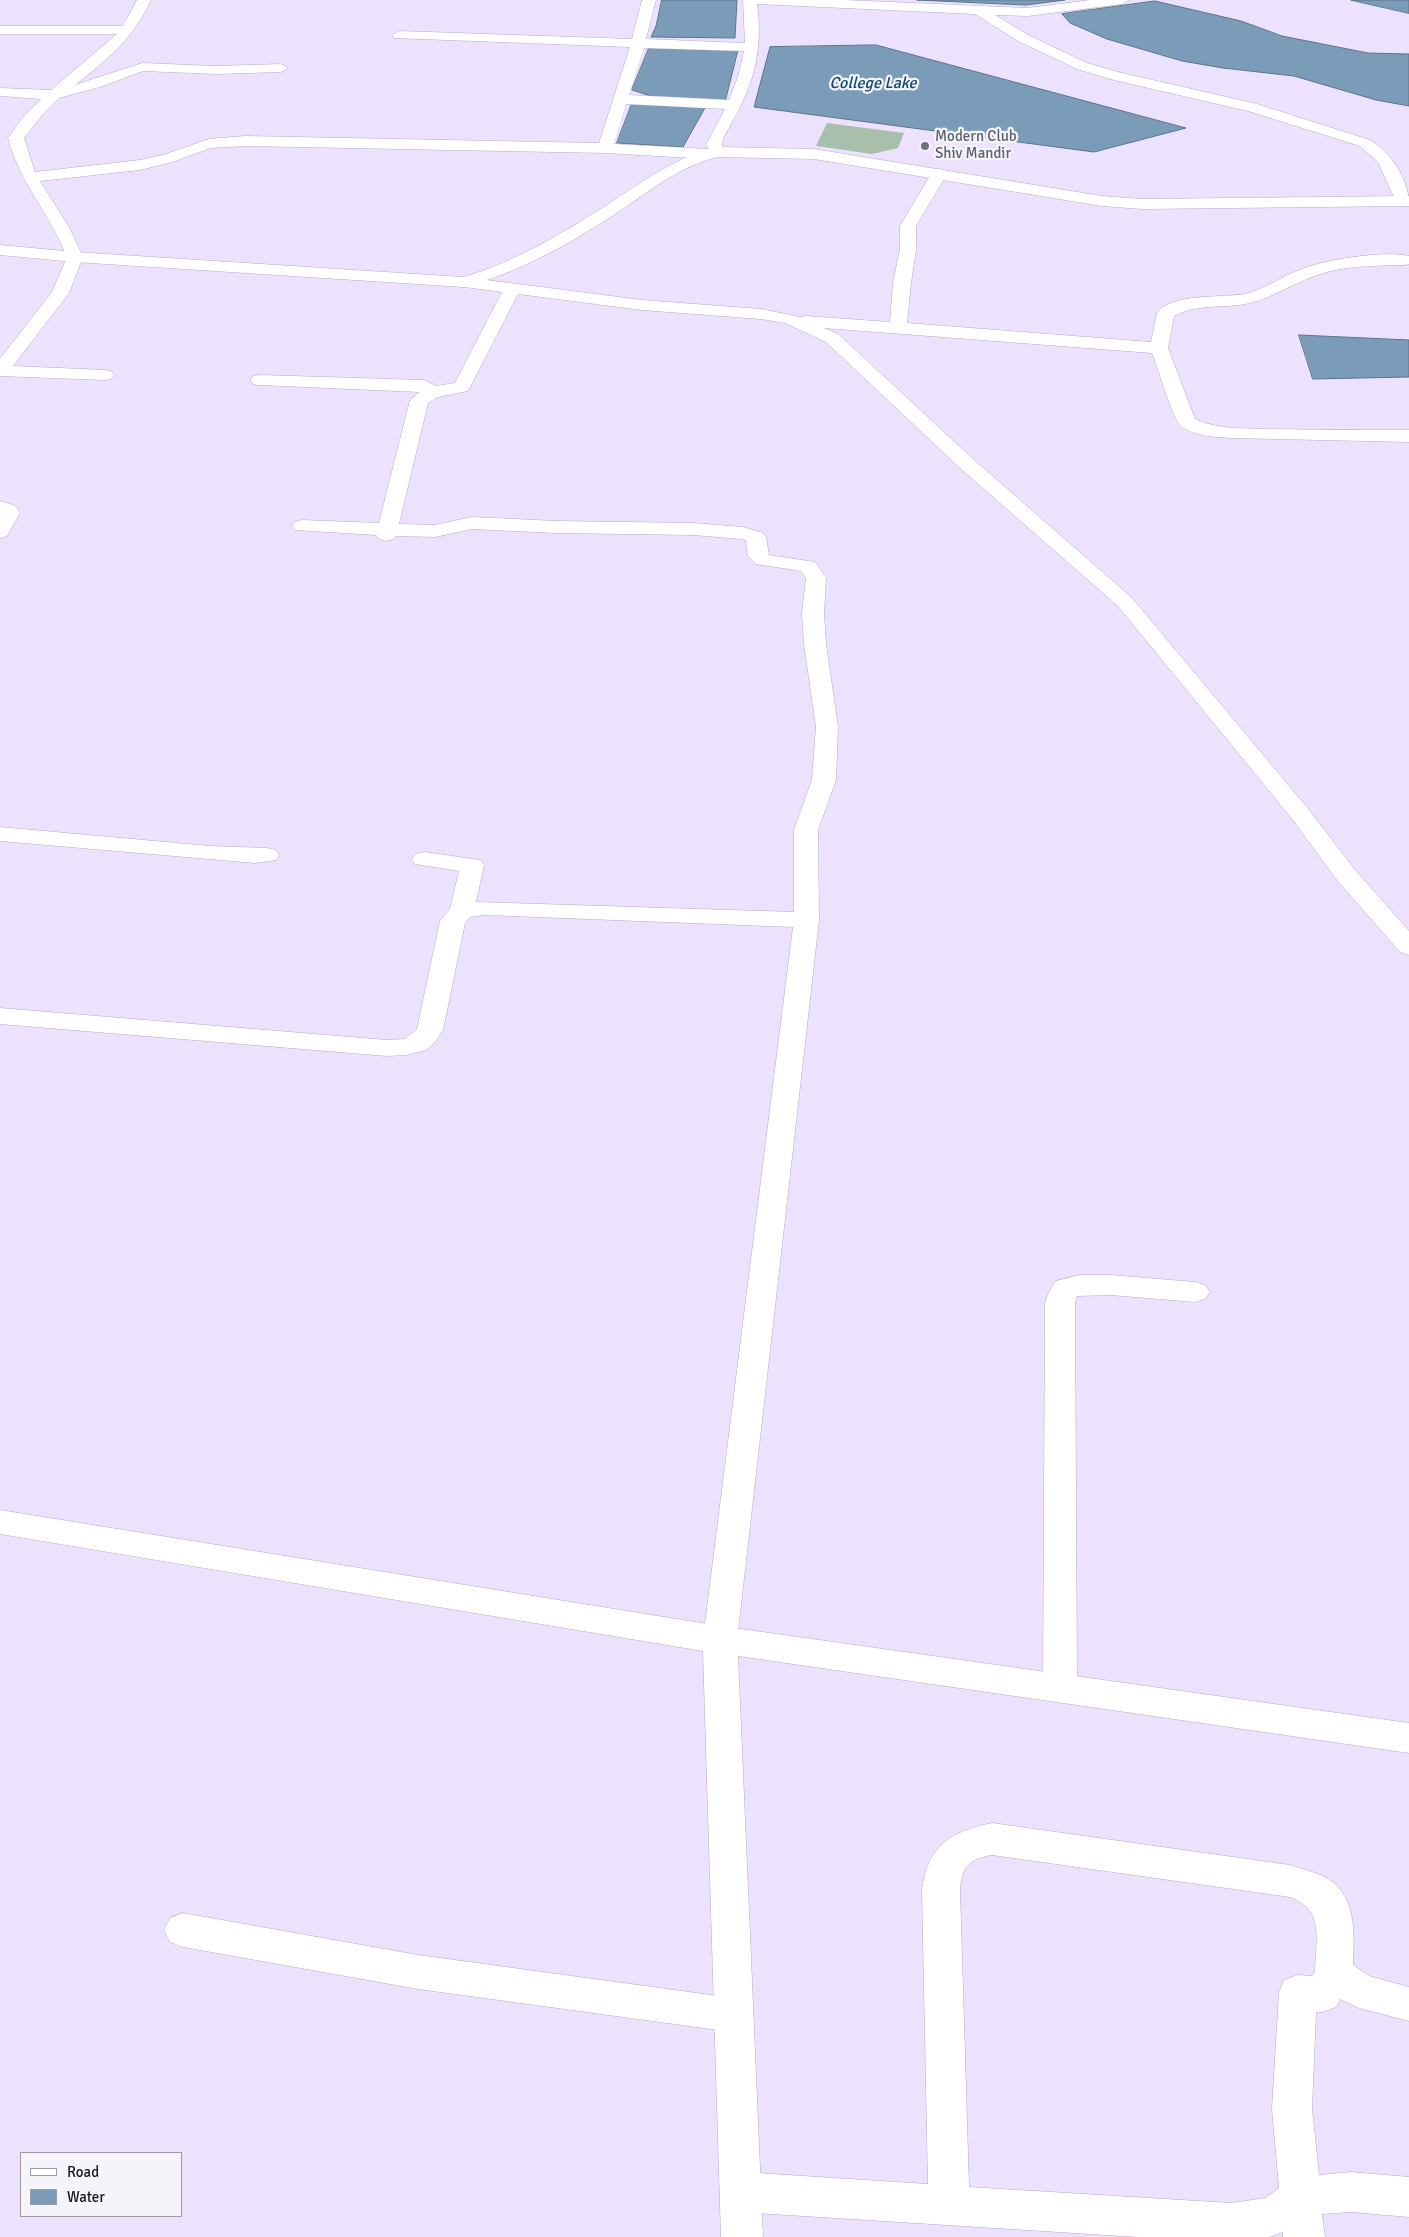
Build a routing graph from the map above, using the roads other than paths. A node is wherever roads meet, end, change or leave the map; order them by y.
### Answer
1 (144, 0) edge
2 (649, 0) edge
3 (750, 0) edge
4 (1122, 0) edge
5 (978, 10) junction
6 (624, 24) dead end
7 (644, 25) junction
8 (0, 30) edge
9 (127, 30) junction
10 (399, 35) dead end
11 (638, 44) junction
12 (752, 47) junction
13 (281, 68) dead end
14 (0, 92) edge
15 (54, 95) junction
16 (621, 100) junction
17 (734, 105) junction
18 (605, 148) junction
19 (713, 153) junction
20 (939, 174) junction
21 (30, 177) junction
22 (1406, 201) edge
23 (0, 250) edge
24 (75, 257) junction
25 (1408, 260) edge
26 (463, 282) junction
27 (512, 290) junction
28 (790, 319) junction
29 (898, 328) junction
30 (1158, 348) junction
31 (0, 371) edge
32 (105, 375) dead end
33 (259, 380) dead end
34 (433, 392) junction
35 (1409, 436) edge
36 (0, 507) edge
37 (302, 526) dead end
38 (0, 532) edge
39 (387, 532) junction
40 (0, 834) edge
41 (267, 855) dead end
42 (424, 859) dead end
43 (462, 911) junction
44 (806, 920) junction
45 (1409, 947) edge
46 (0, 1016) edge
47 (1194, 1292) dead end
48 (0, 1522) edge
49 (720, 1640) junction
50 (1060, 1688) junction
51 (1409, 1738) edge
52 (183, 1930) dead end
53 (1334, 1973) junction
54 (1409, 2004) edge
55 (733, 2015) junction
56 (740, 2192) junction
57 (1301, 2196) junction
58 (1409, 2197) edge
59 (949, 2206) junction
60 (742, 2237) edge
61 (1304, 2237) edge

1 - 9 street
2 - 7 street
3 - 5 street
3 - 12 street
4 - 5 street
5 - 22 street
6 - 7 street
7 - 11 street
8 - 9 street
9 - 15 street
10 - 11 street
11 - 12 street
11 - 16 street
12 - 17 street
13 - 15 street
14 - 15 street
15 - 21 street
16 - 17 street
16 - 18 street
17 - 19 street
18 - 19 street
18 - 21 street
19 - 20 street
19 - 26 street
20 - 22 street
20 - 29 street
21 - 24 street
23 - 24 street
24 - 26 street
24 - 31 street
25 - 30 street
26 - 27 street
27 - 28 street
27 - 34 street
28 - 29 street
28 - 45 street
29 - 30 street
30 - 35 street
31 - 32 street
33 - 34 street
34 - 39 street
36 - 38 street
37 - 39 street
39 - 44 street
40 - 41 street
42 - 43 street
43 - 44 street
43 - 46 street
44 - 49 street
47 - 50 street
48 - 49 street
49 - 50 street
49 - 55 street
50 - 51 street
52 - 55 street
53 - 54 street
53 - 57 street
53 - 59 street
55 - 56 street
56 - 59 street
56 - 60 street
57 - 58 street
57 - 59 street
57 - 61 street

